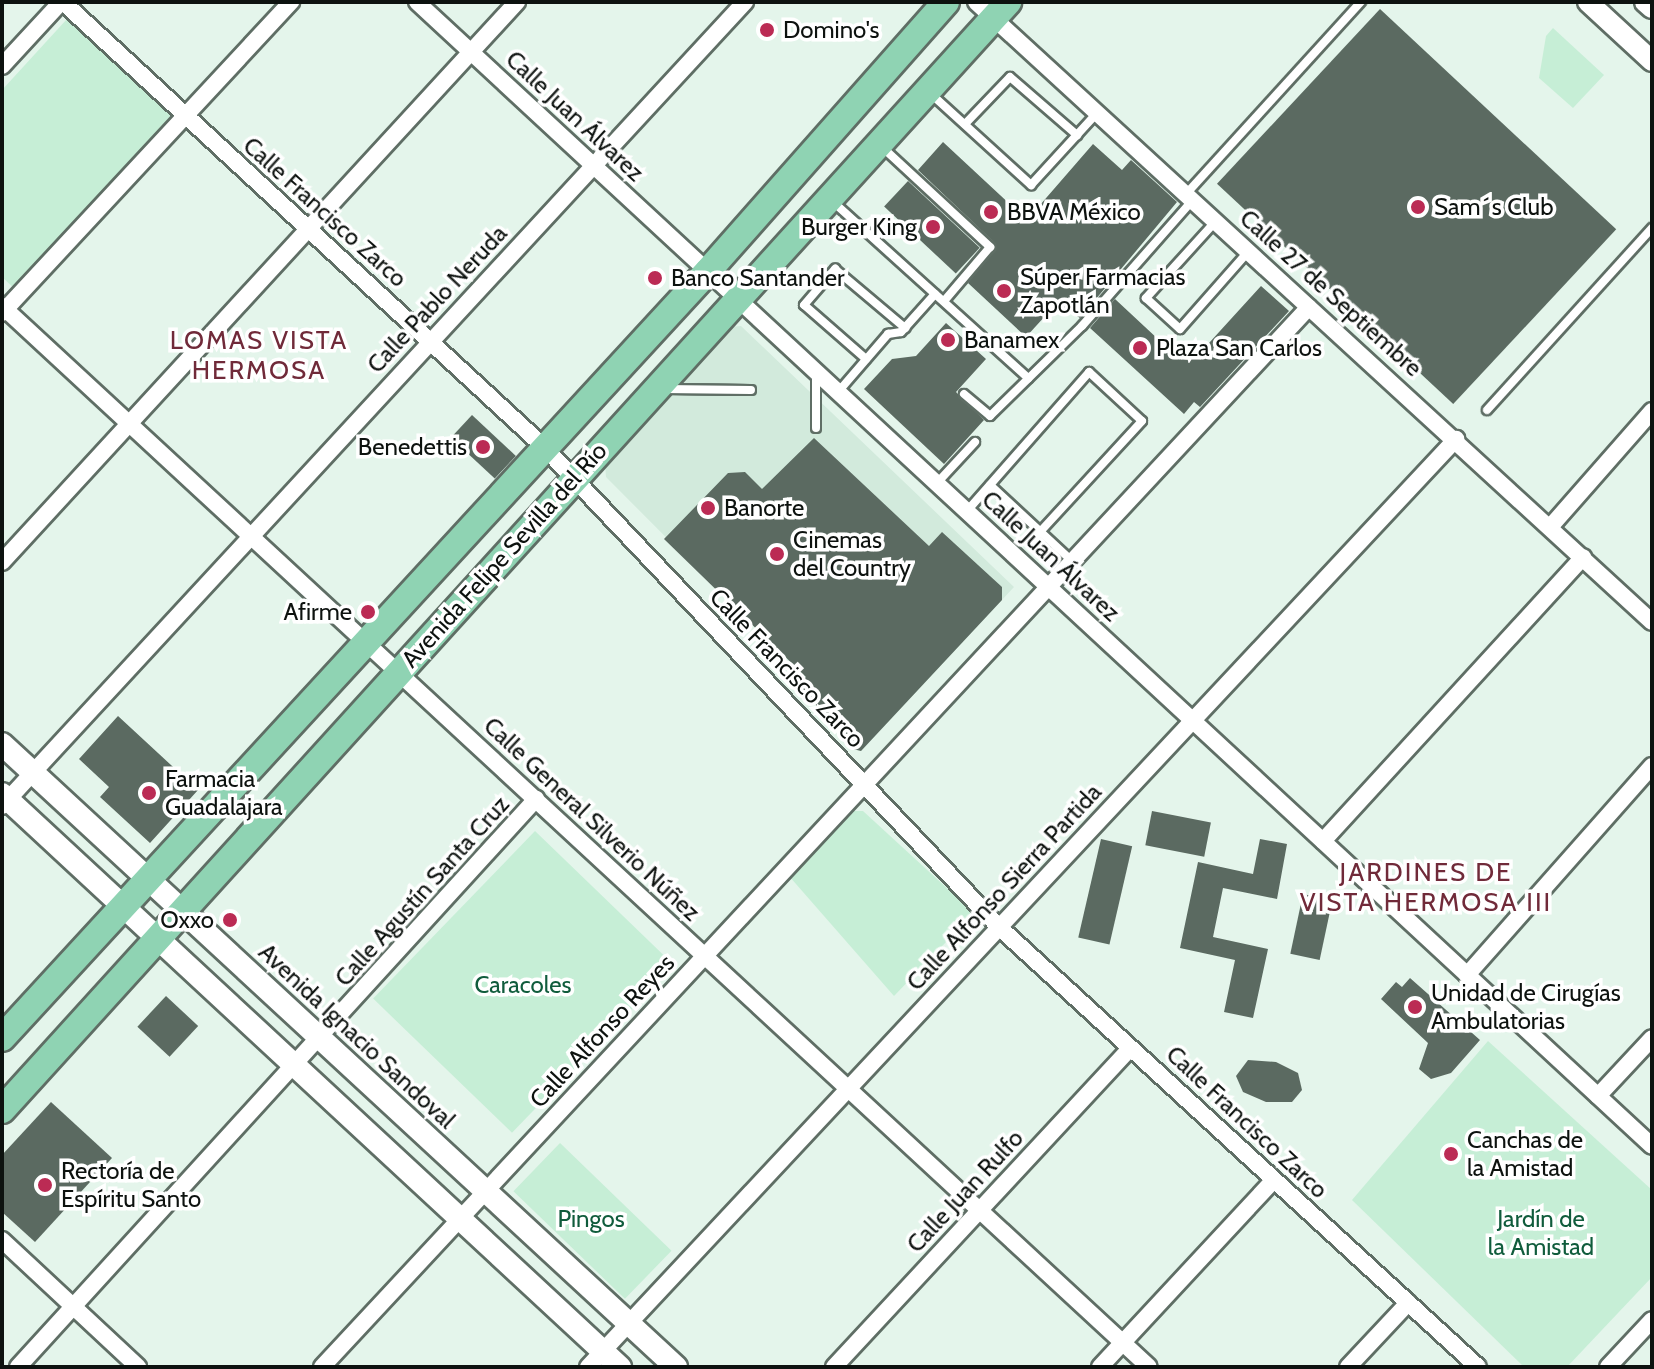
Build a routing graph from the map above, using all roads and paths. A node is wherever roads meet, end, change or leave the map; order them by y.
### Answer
1 (62, 2) edge
2 (291, 2) edge
3 (417, 2) edge
4 (517, 2) edge
5 (745, 2) edge
6 (946, 2) edge
7 (1361, 2) edge
8 (1588, 2) edge
9 (1645, 2) edge
10 (992, 7) edge
11 (1652, 8) edge
12 (471, 52) junction
13 (1652, 61) edge
14 (2, 66) edge
15 (926, 90) junction
16 (1097, 113) junction
17 (185, 116) junction
18 (965, 124) junction
19 (1077, 135) junction
20 (877, 143) junction
21 (594, 166) junction
22 (828, 197) junction
23 (1189, 197) junction
24 (1216, 222) junction
25 (1652, 228) edge
26 (306, 231) junction
27 (1248, 252) junction
28 (708, 271) junction
29 (935, 294) junction
30 (738, 299) junction
31 (944, 301) junction
32 (1309, 307) junction
33 (3, 309) edge
34 (905, 328) junction
35 (432, 340) junction
36 (866, 359) junction
37 (816, 372) junction
38 (1028, 378) junction
39 (655, 389) junction
40 (751, 390) dead end
41 (838, 392) junction
42 (964, 394) dead end
43 (1487, 410) dead end
44 (1652, 411) edge
45 (130, 423) junction
46 (816, 428) dead end
47 (1456, 439) junction
48 (975, 442) dead end
49 (543, 446) junction
50 (573, 479) junction
51 (937, 484) junction
52 (990, 485) junction
53 (967, 511) junction
54 (1551, 526) junction
55 (1039, 533) junction
56 (252, 535) junction
57 (1583, 557) junction
58 (1072, 561) junction
59 (2, 562) edge
60 (1049, 587) junction
61 (1652, 622) edge
62 (366, 641) junction
63 (398, 672) junction
64 (1193, 720) junction
65 (2, 744) edge
66 (1652, 766) edge
67 (33, 772) junction
68 (865, 784) junction
69 (536, 799) junction
70 (4, 800) edge
71 (1323, 841) junction
72 (147, 878) junction
73 (122, 905) junction
74 (181, 910) junction
75 (999, 927) junction
76 (155, 936) junction
77 (705, 956) junction
78 (1467, 975) junction
79 (2, 1038) edge
80 (1652, 1038) edge
81 (321, 1039) junction
82 (1130, 1048) junction
83 (297, 1067) junction
84 (848, 1089) junction
85 (1598, 1096) junction
86 (2, 1110) edge
87 (1652, 1146) edge
88 (1274, 1180) junction
89 (486, 1191) junction
90 (980, 1210) junction
91 (460, 1218) junction
92 (2, 1240) edge
93 (1408, 1303) junction
94 (74, 1307) junction
95 (1652, 1320) edge
96 (629, 1323) junction
97 (1123, 1343) junction
98 (595, 1359) edge
99 (18, 1367) edge
100 (138, 1367) edge
101 (322, 1367) edge
102 (620, 1367) edge
103 (676, 1367) edge
104 (834, 1367) edge
105 (1100, 1367) edge
106 (1149, 1367) edge
107 (1348, 1367) edge
108 (1478, 1367) edge
109 (1608, 1367) edge

1 - 14 street
1 - 17 street, Calle Francisco Zarco
2 - 17 street
3 - 12 street, Calle Juan Álvarez
4 - 12 street
5 - 21 street, Calle Pablo Neruda
6 - 28 main road, Avenida Felipe Sevilla del Río
7 - 23 lane
8 - 13 street
9 - 11 street
10 - 15 main road, Avenida Felipe Sevilla del Río
10 - 16 street, Calle 27 de Septiembre
12 - 21 street, Calle Juan Álvarez
12 - 26 street
15 - 18 lane
15 - 20 main road, Avenida Felipe Sevilla del Río
16 - 19 lane
16 - 23 street, Calle 27 de Septiembre
17 - 26 street, Calle Francisco Zarco
17 - 33 street
18 - 19 lane
18 - 19 lane
20 - 22 main road, Avenida Felipe Sevilla del Río
20 - 31 lane
21 - 28 street, Calle Juan Álvarez
21 - 35 street, Calle Pablo Neruda
22 - 29 lane
22 - 30 main road, Avenida Felipe Sevilla del Río
23 - 24 street, Calle 27 de Septiembre
23 - 38 lane
24 - 27 street, Calle 27 de Septiembre
24 - 27 lane
25 - 43 lane
26 - 35 street, Calle Francisco Zarco
26 - 45 street
27 - 32 street, Calle 27 de Septiembre
28 - 30 street, Calle Juan Álvarez
28 - 49 main road, Avenida Felipe Sevilla del Río
29 - 31 lane
29 - 34 lane
30 - 37 street, Calle Juan Álvarez
30 - 39 main road, Avenida Felipe Sevilla del Río
31 - 38 lane
32 - 47 street, Calle 27 de Septiembre
32 - 58 street, Calle Alfonso Reyes
33 - 45 street, Calle General Silverio Núñez
34 - 36 lane
34 - 36 lane
35 - 49 street, Calle Francisco Zarco
35 - 56 street, Calle Pablo Neruda
36 - 41 lane
37 - 41 street, Calle Juan Álvarez
37 - 46 lane
38 - 42 lane
39 - 40 lane
39 - 50 main road, Avenida Felipe Sevilla del Río
41 - 51 street, Calle Juan Álvarez
44 - 54 street
45 - 56 street, Calle General Silverio Núñez
45 - 59 street
47 - 54 street, Calle 27 de Septiembre
47 - 64 street, Calle Alfonso Sierra Partida
48 - 51 lane
49 - 50 street, Calle Francisco Zarco
49 - 62 main road, Avenida Felipe Sevilla del Río
50 - 63 main road, Avenida Felipe Sevilla del Río
50 - 68 street, Calle Francisco Zarco
51 - 53 street, Calle Juan Álvarez
52 - 53 lane
52 - 55 lane
52 - 55 lane
53 - 60 street, Calle Juan Álvarez
54 - 57 street, Calle 27 de Septiembre
55 - 58 lane
56 - 62 street, Calle General Silverio Núñez
56 - 67 street, Calle Pablo Neruda
57 - 61 street, Calle 27 de Septiembre
57 - 71 street
58 - 60 street, Calle Alfonso Reyes
60 - 64 street, Calle Juan Álvarez
60 - 68 street, Calle Alfonso Reyes
62 - 63 street, Calle General Silverio Núñez
62 - 72 main road, Avenida Felipe Sevilla del Río
63 - 69 street, Calle General Silverio Núñez
63 - 74 main road, Avenida Felipe Sevilla del Río
64 - 71 street, Calle Juan Álvarez
64 - 75 street, Calle Alfonso Sierra Partida
65 - 67 main road, Avenida Ignacio Sandoval
66 - 78 street
67 - 70 street, Calle Pablo Neruda
67 - 72 main road, Avenida Ignacio Sandoval
68 - 75 street, Calle Francisco Zarco
68 - 77 street, Calle Alfonso Reyes
69 - 77 street, Calle General Silverio Núñez
69 - 81 street, Calle Agustín Santa Cruz
70 - 73 main road
71 - 78 street, Calle Juan Álvarez
72 - 73 main road, Avenida Felipe Sevilla del Río
72 - 74 main road, Avenida Ignacio Sandoval
73 - 76 main road
73 - 79 main road, Avenida Felipe Sevilla del Río
74 - 76 main road, Avenida Felipe Sevilla del Río
74 - 81 main road, Avenida Ignacio Sandoval
75 - 82 street, Calle Francisco Zarco
75 - 84 street, Calle Alfonso Sierra Partida
76 - 83 main road
76 - 86 main road, Avenida Felipe Sevilla del Río
77 - 84 street, Calle General Silverio Núñez
77 - 89 street, Calle Alfonso Reyes
78 - 85 street, Calle Juan Álvarez
80 - 85 street
81 - 83 street, Calle Agustín Santa Cruz
81 - 89 main road, Avenida Ignacio Sandoval
82 - 88 street, Calle Francisco Zarco
82 - 90 street, Calle Juan Rulfo
83 - 91 main road
83 - 94 street, Calle Agustín Santa Cruz
84 - 90 street, Calle General Silverio Núñez
84 - 96 street, Calle Alfonso Sierra Partida
85 - 87 street, Calle Juan Álvarez
88 - 93 street, Calle Francisco Zarco
88 - 97 street
89 - 91 street, Calle Alfonso Reyes
89 - 96 main road, Avenida Ignacio Sandoval
90 - 97 street, Calle General Silverio Núñez
90 - 104 street, Calle Juan Rulfo
91 - 98 main road
91 - 101 street, Calle Alfonso Reyes
92 - 94 street
93 - 107 street
93 - 108 street, Calle Francisco Zarco
94 - 99 street, Calle Agustín Santa Cruz
94 - 100 street
95 - 109 street
96 - 98 street, Calle Alfonso Sierra Partida
96 - 103 main road, Avenida Ignacio Sandoval
97 - 105 street
97 - 106 street, Calle General Silverio Núñez
98 - 102 main road

